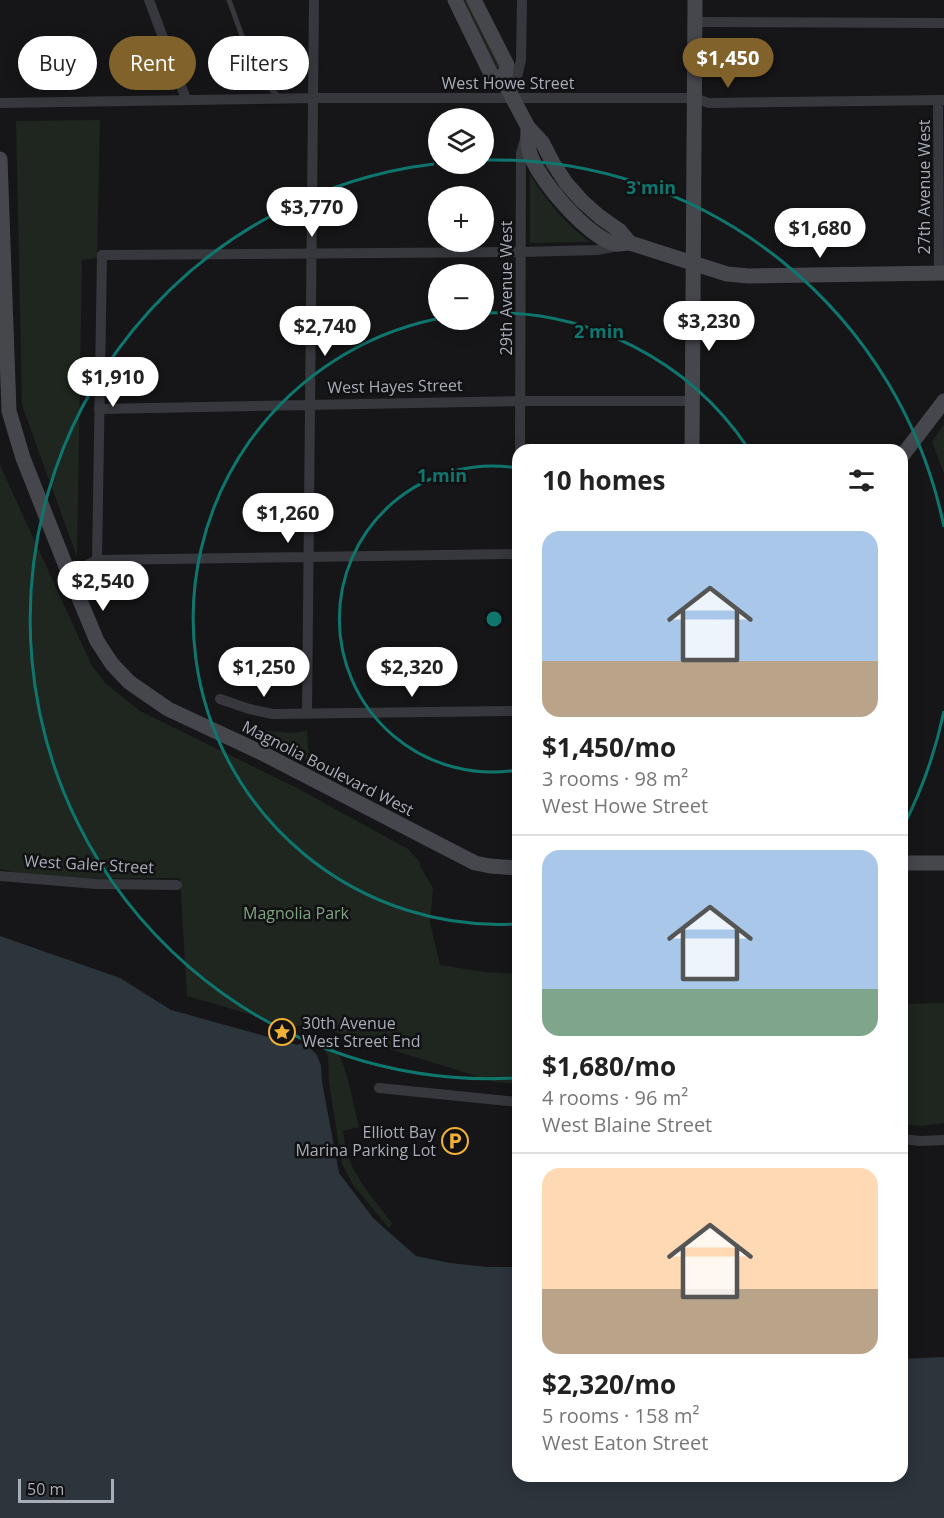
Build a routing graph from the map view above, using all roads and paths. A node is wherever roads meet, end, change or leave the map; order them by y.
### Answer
1 (149, 0) edge
2 (229, 0) edge
3 (314, 0) edge
4 (455, 0) edge
5 (474, 0) edge
6 (522, 0) edge
7 (695, 0) edge
8 (695, 22) junction
9 (944, 23) edge
10 (504, 82) junction
11 (280, 98) junction
12 (312, 98) junction
13 (512, 98) junction
14 (694, 98) junction
15 (186, 99) junction
16 (941, 100) edge
17 (0, 103) edge
18 (528, 127) junction
19 (0, 159) edge
20 (630, 243) junction
21 (310, 252) junction
22 (522, 252) junction
23 (693, 263) junction
24 (941, 274) edge
25 (692, 400) junction
26 (520, 401) junction
27 (944, 402) edge
28 (311, 405) junction
29 (99, 409) junction
30 (915, 440) junction
31 (520, 444) edge
32 (692, 444) edge
33 (907, 444) edge
34 (908, 449) edge
35 (512, 554) edge
36 (309, 558) junction
37 (97, 560) junction
38 (69, 574) junction
39 (220, 699) dead end
40 (512, 711) edge
41 (307, 714) junction
42 (908, 863) edge
43 (944, 863) edge
44 (512, 868) edge
45 (0, 876) edge
46 (177, 885) dead end
47 (378, 1088) dead end
48 (512, 1100) edge
49 (908, 1140) edge
50 (944, 1140) edge

1 - 15 street
2 - 11 lane
3 - 12 street
4 - 10 main road
5 - 10 main road
6 - 13 street
7 - 8 main road
8 - 9 street
8 - 14 main road
10 - 13 main road
11 - 12 street, West Howe Street
11 - 15 street, West Howe Street
12 - 13 street, West Howe Street
12 - 21 street
13 - 14 street, West Howe Street
13 - 18 main road
14 - 16 street, West Howe Street
14 - 23 main road
15 - 17 street, West Howe Street
16 - 24 street, 27th Avenue West
18 - 20 main road
18 - 22 street, 29th Avenue West
19 - 38 main road, Magnolia Boulevard West
20 - 22 street
20 - 23 main road
21 - 22 street
21 - 28 street
21 - 29 street
22 - 26 street, 29th Avenue West
23 - 24 main road
23 - 25 main road
25 - 26 street, West Hayes Street
25 - 32 main road
26 - 28 street, West Hayes Street
26 - 31 street, 29th Avenue West
27 - 30 main road
28 - 29 street, West Hayes Street
28 - 36 street
29 - 37 street
30 - 33 main road
30 - 34 main road
35 - 36 street
36 - 37 street
36 - 41 street
37 - 38 street
38 - 44 main road, Magnolia Boulevard West
39 - 41 street
40 - 41 street
42 - 43 main road
45 - 46 street, West Galer Street
47 - 48 street
49 - 50 street

